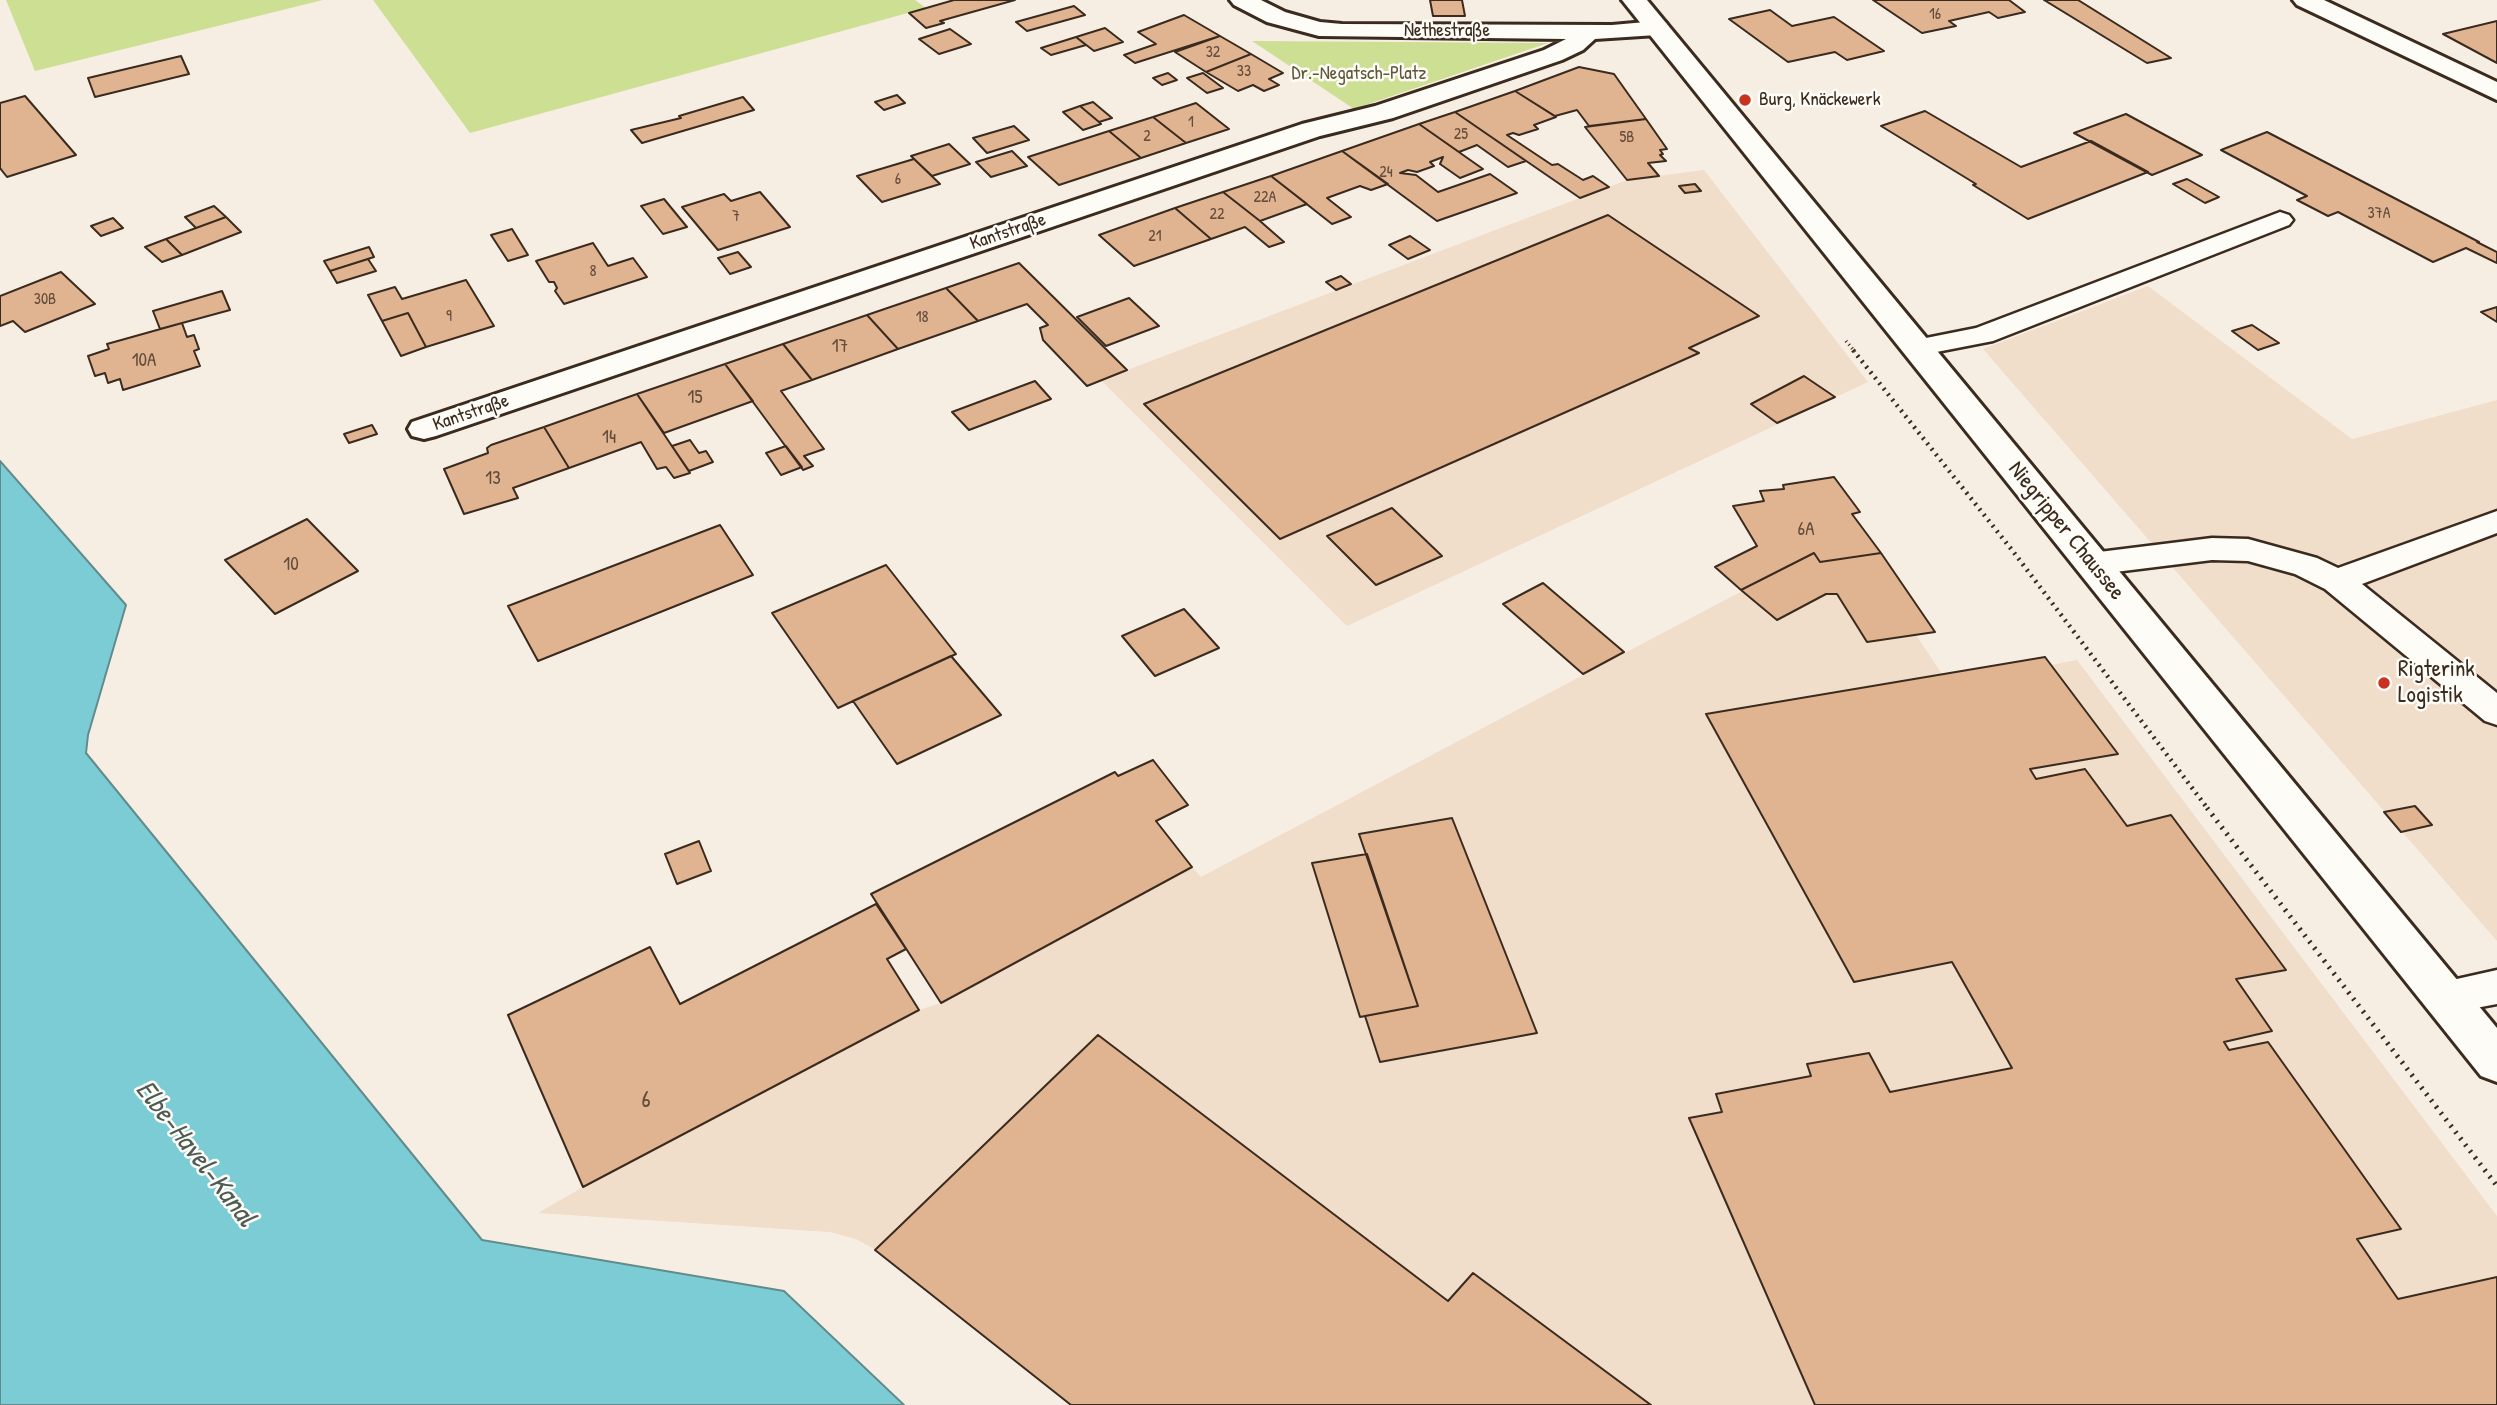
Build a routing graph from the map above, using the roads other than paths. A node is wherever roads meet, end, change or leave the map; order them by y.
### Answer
1 (1242, 0) edge
2 (1634, 0) edge
3 (2305, 0) edge
4 (1657, 28) junction
5 (1589, 32) junction
6 (2497, 92) edge
7 (2280, 220) dead end
8 (1916, 348) junction
9 (424, 429) dead end
10 (2497, 521) edge
11 (2091, 564) junction
12 (2337, 581) junction
13 (2497, 712) edge
14 (2497, 987) edge
15 (2444, 997) junction
16 (2497, 1062) edge

1 - 5 street, Nethestraße
2 - 4 street, Niegripper Chaussee
3 - 6 street
4 - 5 street, Nethestraße
4 - 8 street, Niegripper Chaussee
5 - 9 street, Kantstraße
7 - 8 lane
8 - 11 street, Niegripper Chaussee
10 - 12 lane
11 - 12 lane
11 - 15 street, Niegripper Chaussee
12 - 13 lane
14 - 15 lane
15 - 16 street, Niegripper Chaussee

